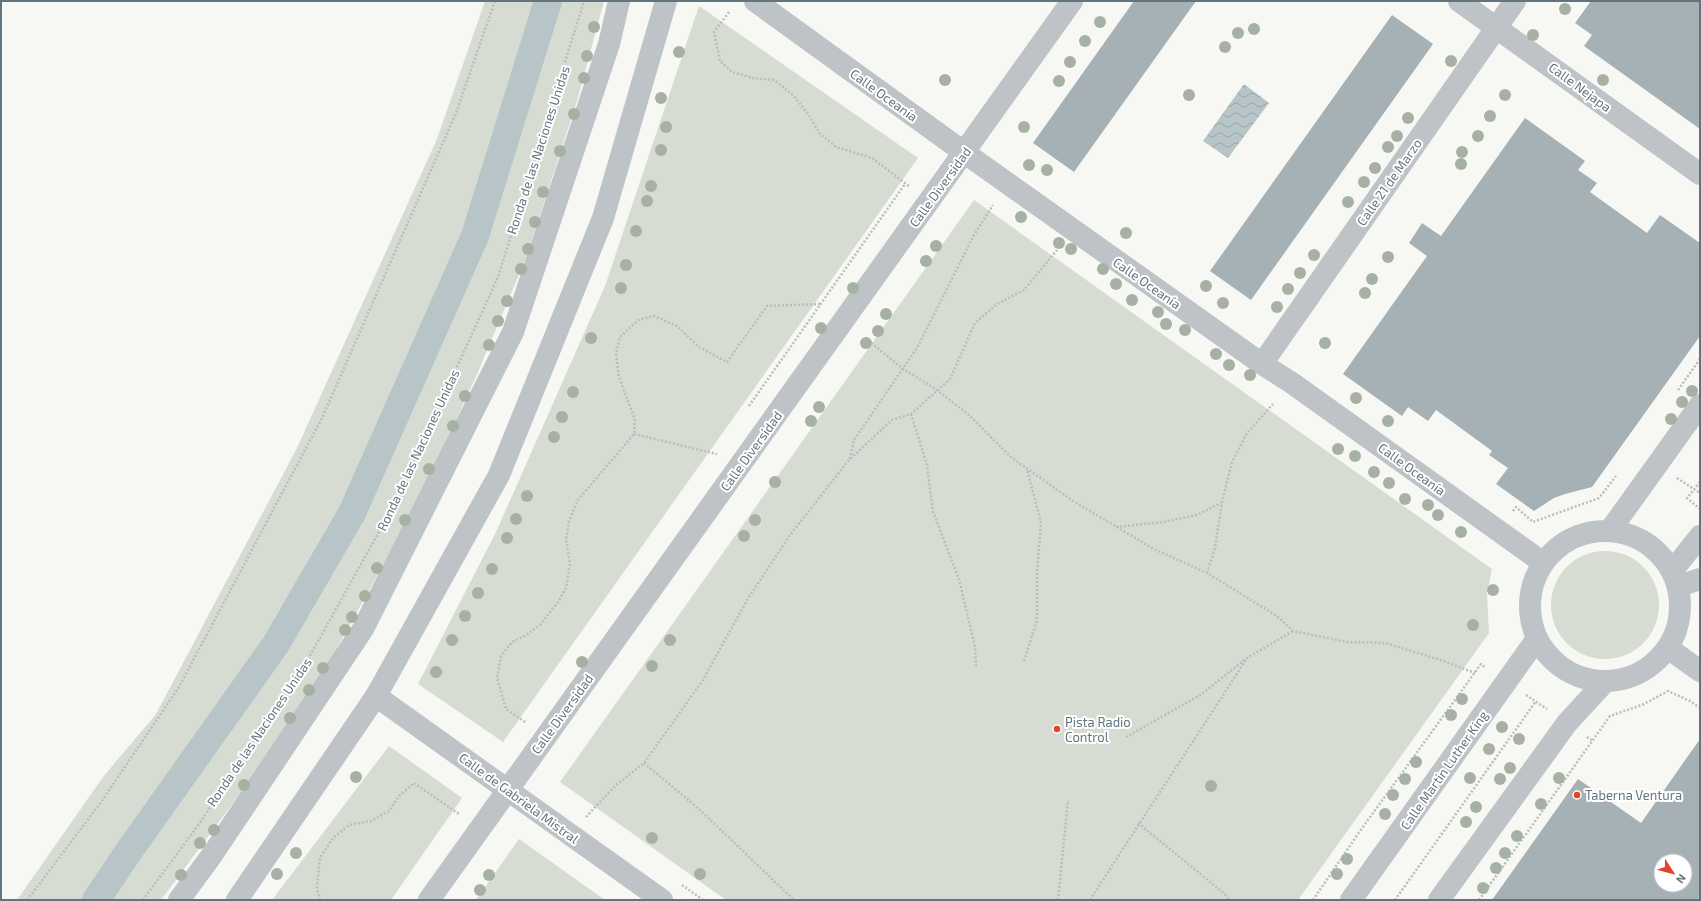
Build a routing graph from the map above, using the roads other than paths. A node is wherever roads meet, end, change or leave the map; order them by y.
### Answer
1 (619, 1) edge
2 (666, 1) edge
3 (755, 1) edge
4 (1072, 1) edge
5 (1459, 1) edge
6 (1515, 1) edge
7 (1496, 27) junction
8 (965, 153) junction
9 (1700, 174) edge
10 (1262, 364) junction
11 (1700, 405) edge
12 (1611, 529) junction
13 (1700, 536) edge
14 (1542, 562) junction
15 (1676, 578) junction
16 (1700, 579) edge
17 (1536, 640) junction
18 (1668, 648) junction
19 (1700, 671) edge
20 (1603, 684) junction
21 (376, 696) junction
22 (507, 790) junction
23 (179, 900) edge
24 (237, 900) edge
25 (429, 900) edge
26 (662, 900) edge
27 (1351, 900) edge
28 (1439, 900) edge

1 - 23 street
2 - 21 street
3 - 8 street, Calle Oceanía
4 - 8 street, Calle Diversidad
5 - 7 street, Calle Nejapa
6 - 7 street, Calle 21 de Marzo
7 - 9 street, Calle Nejapa
7 - 10 street, Calle 21 de Marzo
8 - 10 street, Calle Oceanía
8 - 22 street, Calle Diversidad
10 - 14 street, Calle Oceanía
11 - 12 street
12 - 14 street
12 - 15 street
13 - 15 street
14 - 17 street
15 - 16 street
15 - 18 street
17 - 20 street
17 - 27 street, Calle Martin Luther King
18 - 19 street
18 - 20 street
20 - 28 street
21 - 22 street, Calle de Gabriela Mistral
21 - 24 street
22 - 25 street, Calle Diversidad
22 - 26 street, Calle de Gabriela Mistral

